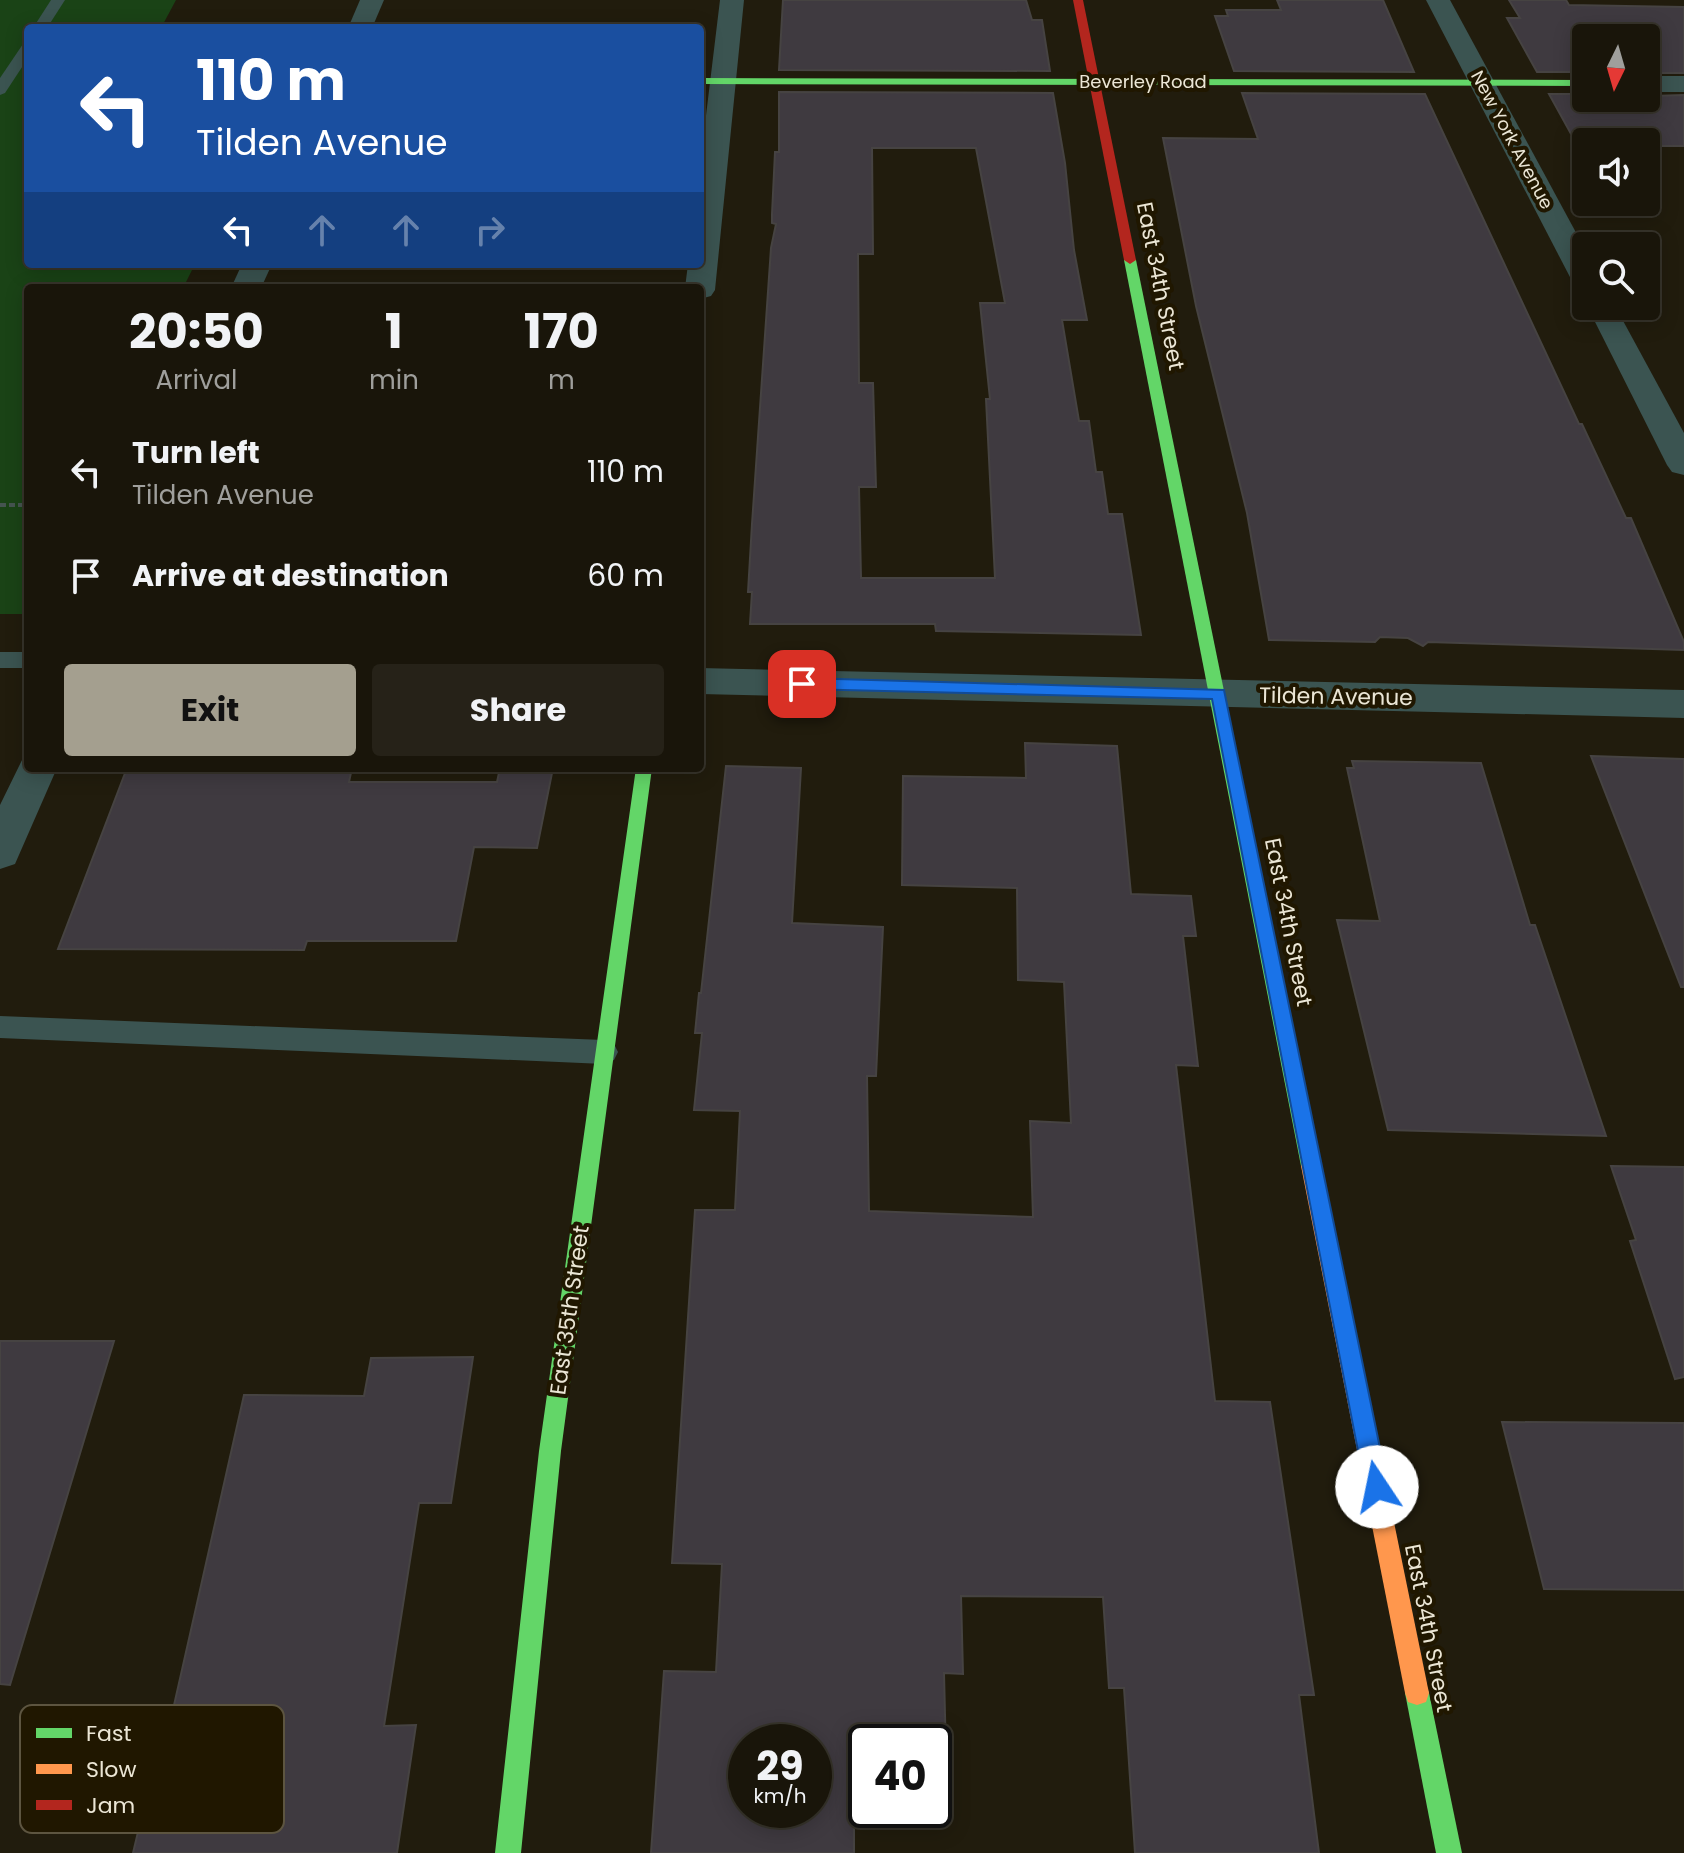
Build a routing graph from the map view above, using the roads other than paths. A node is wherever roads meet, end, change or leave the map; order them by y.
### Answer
1 (58, 0) edge
2 (372, 0) edge
3 (732, 0) edge
4 (1078, 0) edge
5 (1438, 0) edge
6 (43, 24) edge
7 (362, 24) edge
8 (24, 53) edge
9 (712, 81) edge
10 (1095, 82) junction
11 (1482, 83) junction
12 (1572, 83) edge
13 (1660, 84) edge
14 (1684, 84) edge
15 (0, 90) edge
16 (704, 220) edge
17 (1572, 253) edge
18 (1607, 320) edge
19 (1684, 465) edge
20 (0, 660) edge
21 (24, 660) edge
22 (704, 681) edge
23 (1219, 694) junction
24 (1684, 704) edge
25 (35, 772) edge
26 (643, 772) edge
27 (0, 853) edge
28 (0, 1027) edge
29 (604, 1052) junction
30 (508, 1853) edge
31 (1449, 1853) edge

1 - 6 lane
2 - 7 street
3 - 9 street
4 - 10 street, East 34th Street
5 - 11 street, New York Avenue
8 - 15 lane
9 - 10 street, Beverley Road
9 - 16 street
10 - 11 street, Beverley Road
10 - 23 street, East 34th Street
11 - 12 street, Beverley Road
11 - 17 street, New York Avenue
13 - 14 street
18 - 19 street
20 - 21 lane
22 - 23 street, Tilden Avenue
23 - 24 street, Tilden Avenue
23 - 31 street, East 34th Street
25 - 27 street
26 - 29 street, East 35th Street
28 - 29 lane
29 - 30 street, East 35th Street

